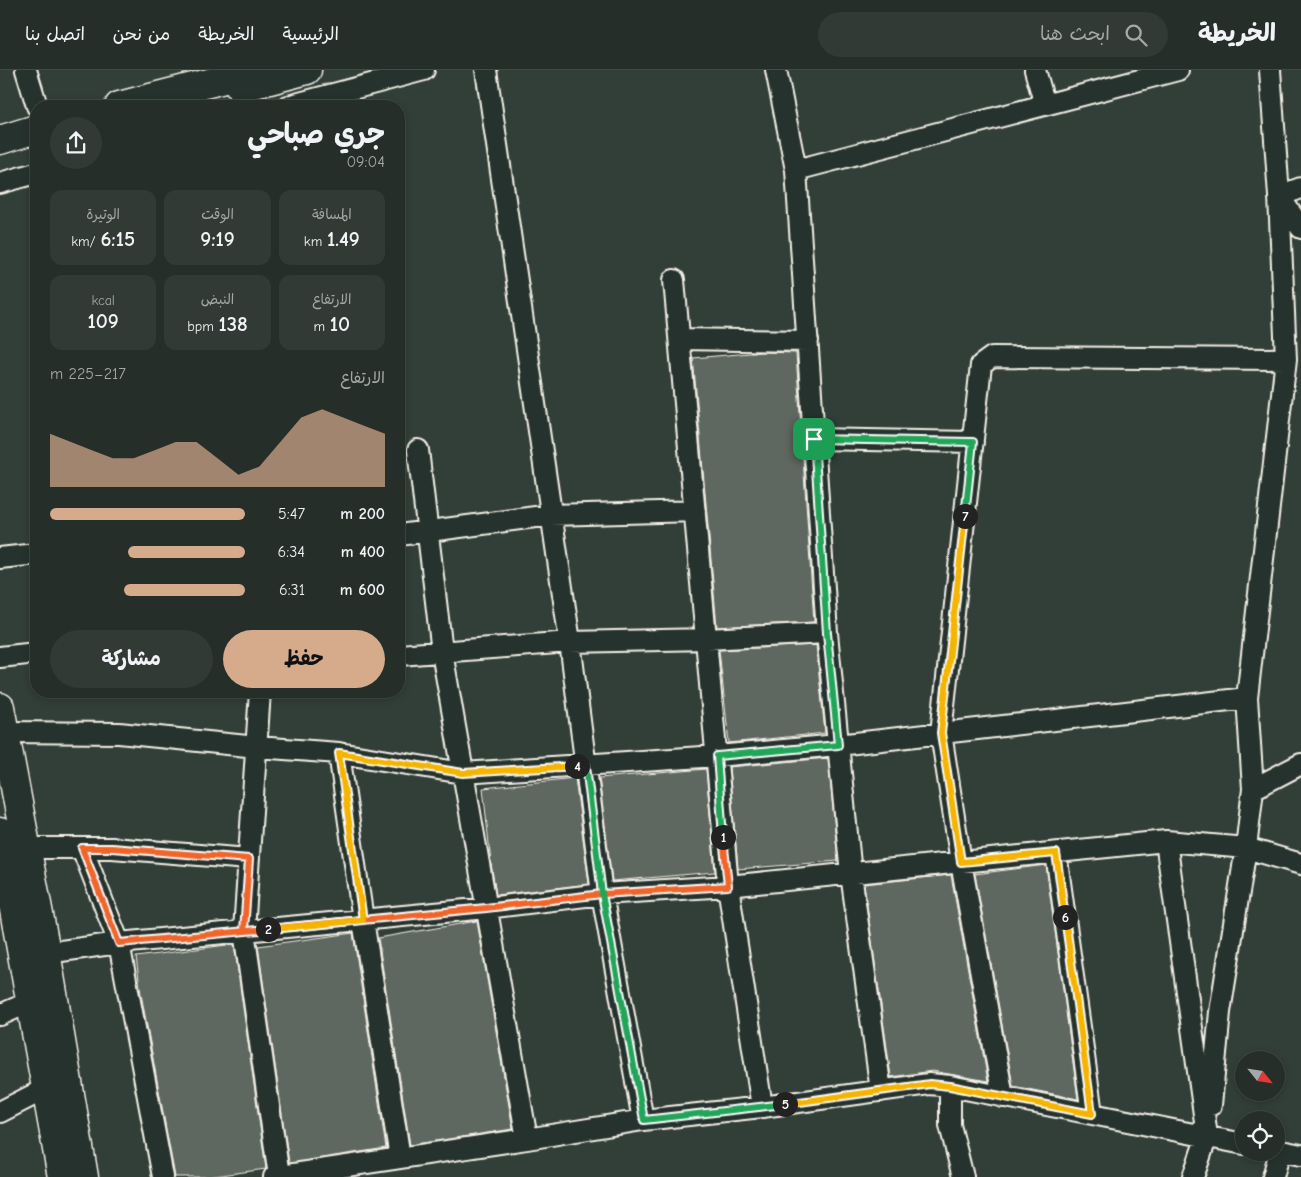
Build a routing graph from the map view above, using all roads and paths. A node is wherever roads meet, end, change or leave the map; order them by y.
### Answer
1 (26, 70) edge
2 (259, 70) edge
3 (307, 70) edge
4 (424, 70) edge
5 (486, 70) edge
6 (776, 70) edge
7 (1035, 70) edge
8 (1178, 70) edge
9 (1270, 70) edge
10 (187, 78) edge
11 (35, 100) edge
12 (134, 100) edge
13 (193, 100) edge
14 (311, 100) edge
15 (1045, 105) junction
16 (30, 131) edge
17 (0, 140) edge
18 (30, 145) edge
19 (0, 153) edge
20 (796, 170) junction
21 (30, 175) edge
22 (0, 183) edge
23 (1301, 188) edge
24 (1279, 196) junction
25 (1301, 228) edge
26 (674, 280) dead end
27 (680, 339) junction
28 (808, 341) junction
29 (1286, 359) junction
30 (814, 439) junction
31 (973, 442) junction
32 (418, 450) dead end
33 (695, 511) junction
34 (551, 515) junction
35 (428, 532) junction
36 (405, 534) edge
37 (30, 555) edge
38 (0, 558) edge
39 (827, 633) junction
40 (706, 639) junction
41 (570, 642) junction
42 (442, 652) junction
43 (30, 654) edge
44 (405, 655) edge
45 (0, 657) edge
46 (260, 698) edge
47 (1247, 698) junction
48 (2, 719) edge
49 (941, 733) junction
50 (838, 745) junction
51 (256, 747) junction
52 (339, 753) junction
53 (717, 756) junction
54 (1301, 764) edge
55 (586, 766) junction
56 (463, 773) junction
57 (1253, 790) junction
58 (0, 832) edge
59 (1166, 841) junction
60 (27, 848) junction
61 (82, 848) junction
62 (1246, 848) junction
63 (1056, 853) junction
64 (249, 859) junction
65 (961, 862) junction
66 (1301, 864) edge
67 (851, 874) junction
68 (4, 884) edge
69 (728, 886) junction
70 (602, 894) junction
71 (486, 908) junction
72 (363, 920) junction
73 (244, 931) junction
74 (119, 943) junction
75 (34, 955) junction
76 (32, 1001) junction
77 (0, 1015) edge
78 (950, 1086) junction
79 (47, 1088) junction
80 (881, 1090) junction
81 (1003, 1097) junction
82 (762, 1107) junction
83 (0, 1112) edge
84 (1092, 1114) junction
85 (644, 1120) junction
86 (1207, 1136) junction
87 (527, 1139) junction
88 (1235, 1142) edge
89 (1285, 1152) edge
90 (1301, 1155) edge
91 (400, 1158) junction
92 (1276, 1161) edge
93 (279, 1176) edge
94 (62, 1177) edge
95 (84, 1177) edge
96 (162, 1177) edge
97 (274, 1177) edge
98 (963, 1177) edge
99 (1193, 1177) edge
100 (1273, 1177) edge

1 - 11 street
2 - 10 main road
3 - 13 main road
4 - 14 street
5 - 34 street
6 - 20 street
7 - 15 street
8 - 15 street
9 - 24 street
10 - 12 main road
15 - 20 street
16 - 17 main road
18 - 19 main road
20 - 28 street
21 - 22 street
23 - 24 street
24 - 25 street
24 - 29 street
26 - 27 street
27 - 28 street
27 - 33 street
28 - 30 street
29 - 31 street
29 - 47 street
30 - 31 street
30 - 39 street
31 - 49 street
32 - 35 street
33 - 34 street
33 - 40 street
34 - 35 street
34 - 41 street
35 - 36 street
35 - 42 street
37 - 38 street
39 - 40 street
39 - 50 street
40 - 41 street
40 - 53 street
41 - 42 street
41 - 55 street
42 - 44 street
42 - 56 street
43 - 45 street
46 - 51 street
47 - 49 street
47 - 57 street
48 - 51 street
48 - 60 main road
49 - 50 street
49 - 65 street
50 - 53 street
50 - 67 street
51 - 52 street
51 - 64 street
52 - 56 street
52 - 72 street
53 - 55 street
53 - 69 street
54 - 57 street
55 - 56 street
55 - 70 street
56 - 71 street
57 - 62 street
58 - 68 main road
59 - 62 street
59 - 63 street
59 - 86 street
60 - 61 street
60 - 75 main road
61 - 64 street
61 - 74 street
62 - 66 street
62 - 86 street
63 - 65 street
63 - 84 street
64 - 73 street
65 - 67 street
65 - 81 street
67 - 69 street
67 - 80 street
68 - 75 main road
69 - 70 street
69 - 82 street
70 - 71 street
70 - 85 street
71 - 72 street
71 - 87 street
72 - 73 street
72 - 91 street
73 - 74 street
73 - 93 street
74 - 75 street
74 - 96 street
75 - 76 main road
75 - 95 main road
76 - 77 street
76 - 79 main road
78 - 80 street
78 - 81 street
78 - 98 street
79 - 83 street
79 - 94 main road
80 - 82 street
81 - 84 street
82 - 85 street
84 - 86 street
85 - 87 street
86 - 88 street
86 - 99 street
87 - 91 street
89 - 90 street
91 - 93 street
92 - 100 street
93 - 97 street

